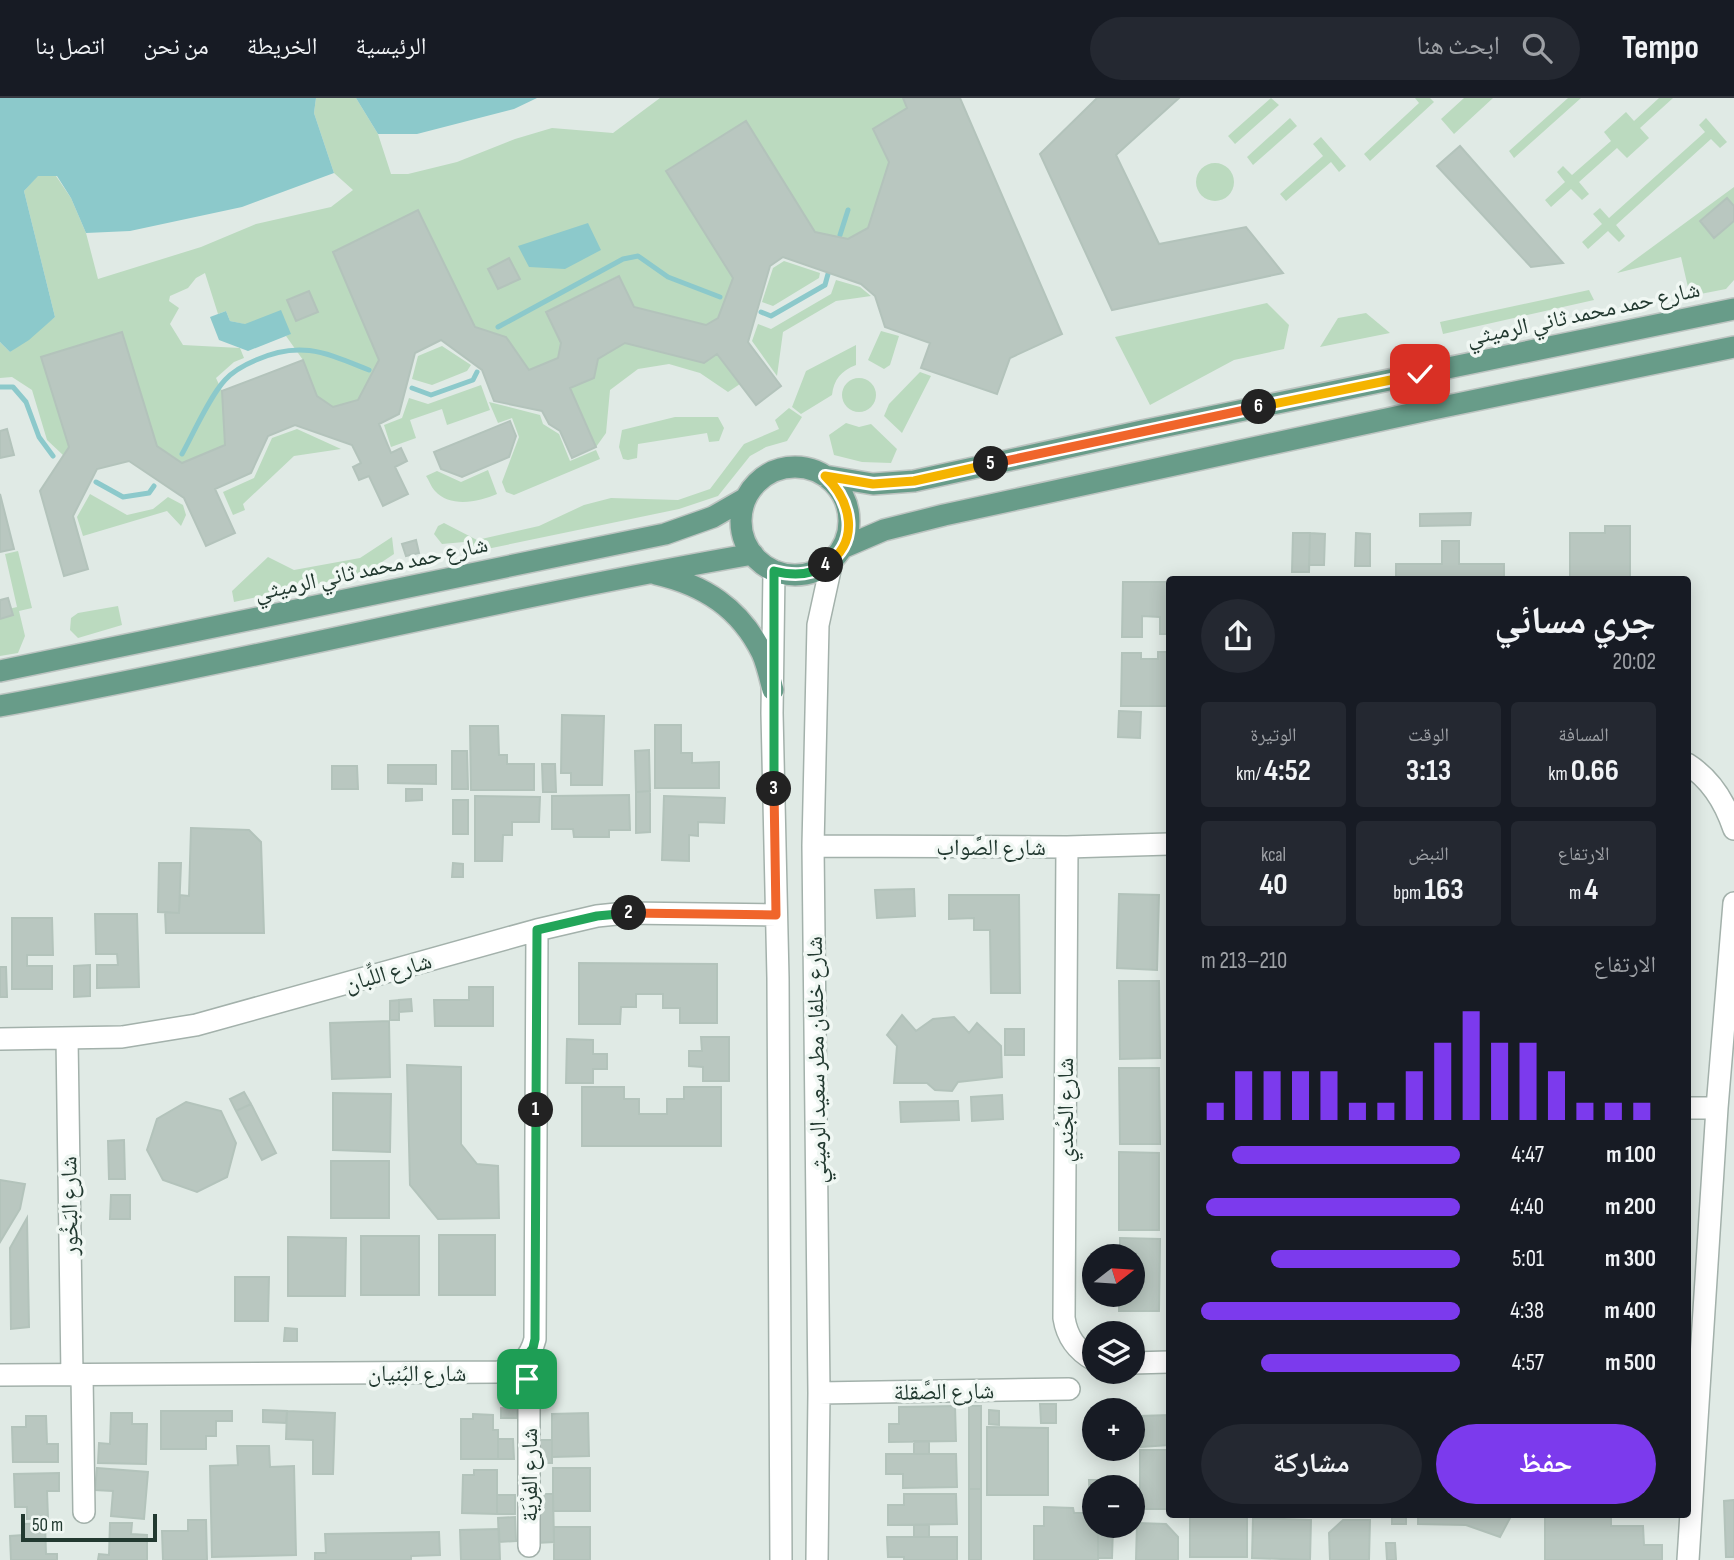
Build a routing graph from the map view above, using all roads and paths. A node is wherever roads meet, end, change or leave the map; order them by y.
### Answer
1 (1734, 309) edge
2 (1734, 347) edge
3 (825, 476) junction
4 (746, 498) junction
5 (753, 554) junction
6 (837, 554) junction
7 (774, 571) junction
8 (647, 572) junction
9 (0, 671) edge
10 (773, 690) junction
11 (0, 706) edge
12 (1691, 767) edge
13 (1734, 829) edge
14 (1166, 844) edge
15 (813, 846) junction
16 (1067, 847) junction
17 (1734, 903) edge
18 (776, 915) junction
19 (537, 930) junction
20 (67, 1038) junction
21 (0, 1039) edge
22 (1691, 1108) edge
23 (1717, 1108) junction
24 (1082, 1353) edge
25 (1694, 1358) edge
26 (522, 1362) junction
27 (1166, 1362) edge
28 (1145, 1363) edge
29 (0, 1375) edge
30 (77, 1375) junction
31 (1069, 1389) dead end
32 (819, 1393) junction
33 (1691, 1459) edge
34 (83, 1511) dead end
35 (1689, 1518) edge
36 (529, 1546) dead end
37 (781, 1560) edge
38 (817, 1560) edge
39 (1688, 1560) edge

1 - 3 main road, شارع حمد محمد ثاني الرميثي
2 - 6 main road
3 - 4 main road
3 - 6 main road
4 - 5 main road
4 - 9 main road, شارع حمد محمد ثاني الرميثي
5 - 7 main road
5 - 8 main road
6 - 7 main road
6 - 15 street, شارع خلفان مطر سعيد الرميثي
7 - 10 street, شارع خلفان مطر سعيد الرميثي
8 - 10 main road
8 - 11 main road
10 - 18 street, شارع خلفان مطر سعيد الرميثي
12 - 13 street
14 - 16 street, شارع الصَّواب
15 - 16 street, شارع الصَّواب
15 - 32 street, شارع خلفان مطر سعيد الرميثي
16 - 24 street, شارع الجُندي
17 - 23 street
18 - 19 street, شارع اللِّبان
18 - 37 street, شارع خلفان مطر سعيد الرميثي
19 - 20 street, شارع اللِّبان
19 - 26 street
20 - 21 street, شارع اللِّبان
20 - 30 street, شارع البَخُور
22 - 23 street
23 - 25 street
25 - 33 street
26 - 30 street, شارع البُنيان
26 - 36 street, شارع الفِرْيَة
27 - 28 street
29 - 30 street, شارع البُنيان
30 - 34 street, شارع البَخُور
31 - 32 street, شارع الصَّقلة
32 - 38 street, شارع خلفان مطر سعيد الرميثي
35 - 39 street

